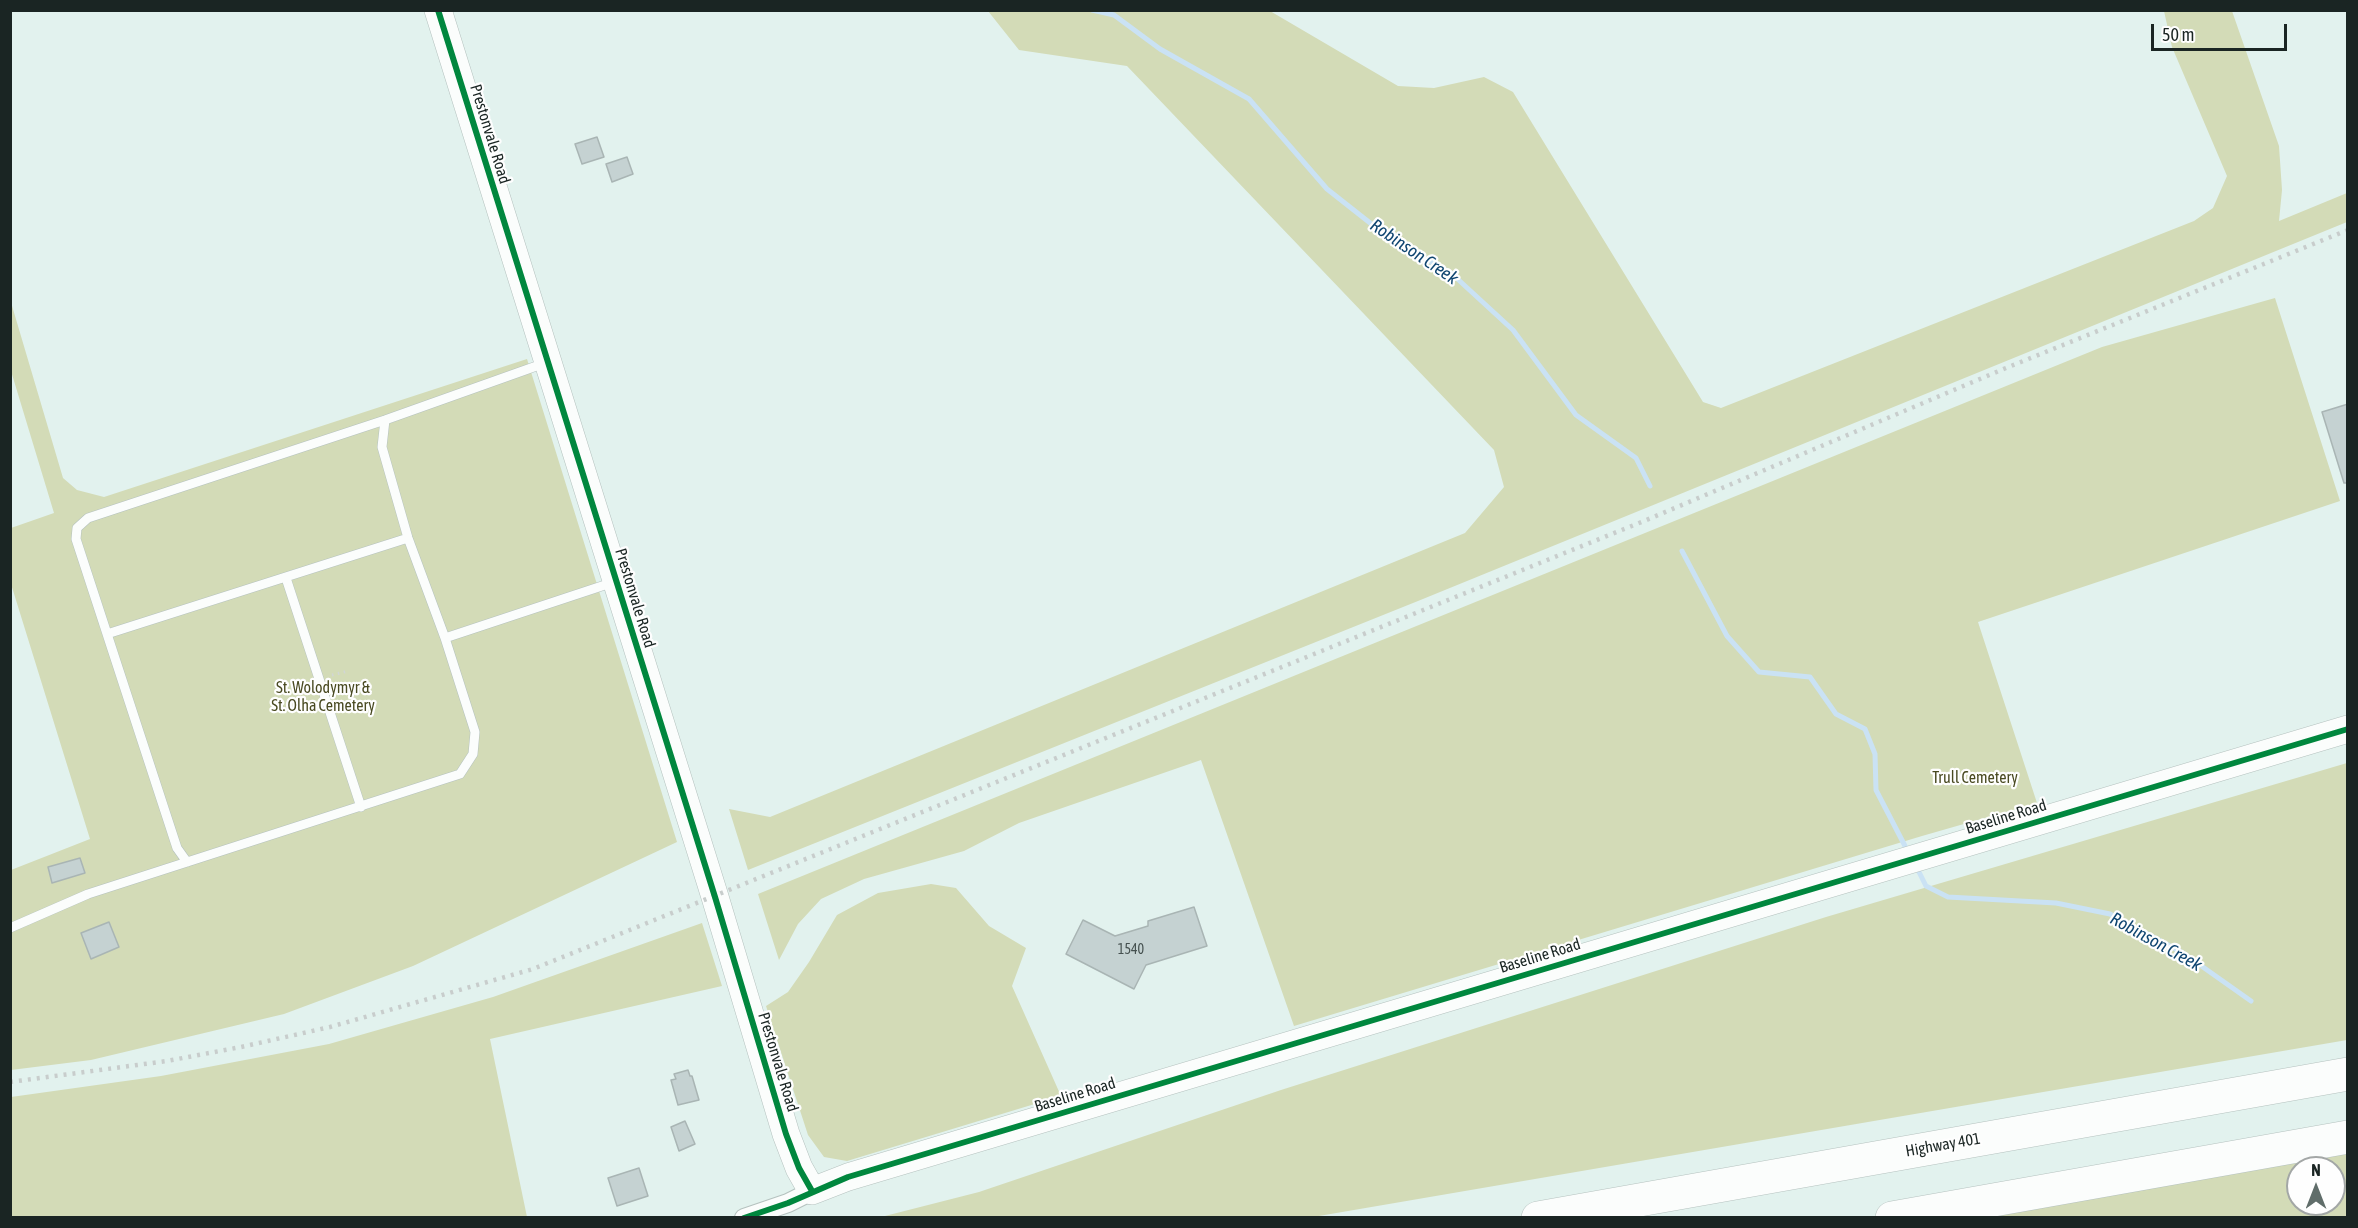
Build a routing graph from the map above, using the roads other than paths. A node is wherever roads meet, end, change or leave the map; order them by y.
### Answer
1 (438, 10) edge
2 (548, 363) junction
3 (385, 420) junction
4 (408, 538) junction
5 (286, 578) junction
6 (616, 581) junction
7 (107, 634) junction
8 (445, 638) junction
9 (2348, 729) edge
10 (361, 807) junction
11 (187, 862) junction
12 (10, 928) edge
13 (2348, 1074) edge
14 (2348, 1137) edge
15 (812, 1191) junction
16 (744, 1218) edge
17 (1538, 1218) edge
18 (1892, 1218) edge

1 - 2 street, Prestonvale Road
2 - 3 lane
2 - 6 street, Prestonvale Road
3 - 4 lane
3 - 7 lane
4 - 5 lane
4 - 8 lane
5 - 7 lane
5 - 10 lane
6 - 8 lane
6 - 15 street, Prestonvale Road
7 - 11 lane
8 - 10 lane
9 - 15 street, Baseline Road
10 - 11 lane
11 - 12 lane
13 - 17 highway, Highway 401
14 - 18 highway
15 - 16 street, Baseline Road

